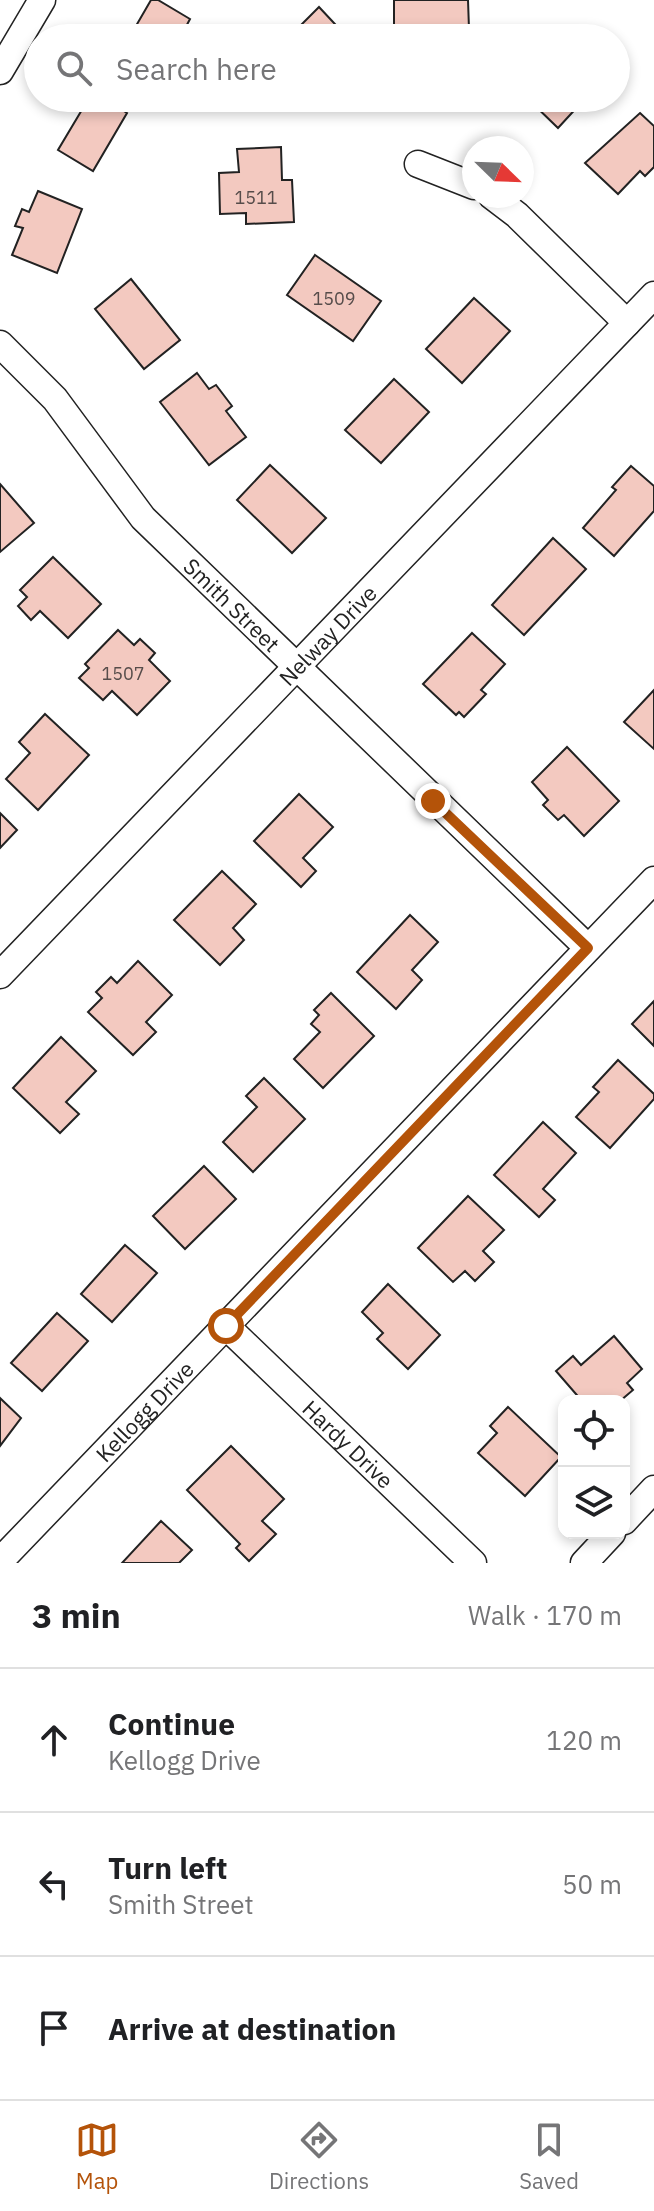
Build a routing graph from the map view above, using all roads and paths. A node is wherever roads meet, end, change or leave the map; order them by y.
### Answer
1 (42, 0) edge
2 (28, 24) edge
3 (24, 30) edge
4 (0, 71) edge
5 (418, 164) dead end
6 (462, 181) edge
7 (508, 208) edge
8 (654, 295) edge
9 (627, 323) junction
10 (0, 344) edge
11 (296, 668) junction
12 (654, 880) edge
13 (588, 948) junction
14 (0, 975) edge
15 (226, 1326) junction
16 (654, 1489) edge
17 (630, 1515) edge
18 (606, 1539) edge
19 (0, 1561) edge
20 (473, 1563) edge
21 (584, 1563) edge

1 - 2 street
3 - 4 street
5 - 6 street
7 - 9 street
8 - 9 street, Nelway Drive
9 - 11 street, Nelway Drive
10 - 11 street, Smith Street
11 - 13 street, Smith Street
11 - 14 street, Nelway Drive
12 - 13 street, Kellogg Drive
13 - 15 street, Kellogg Drive
15 - 19 street, Kellogg Drive
15 - 20 street, Hardy Drive
16 - 17 street
18 - 21 street

